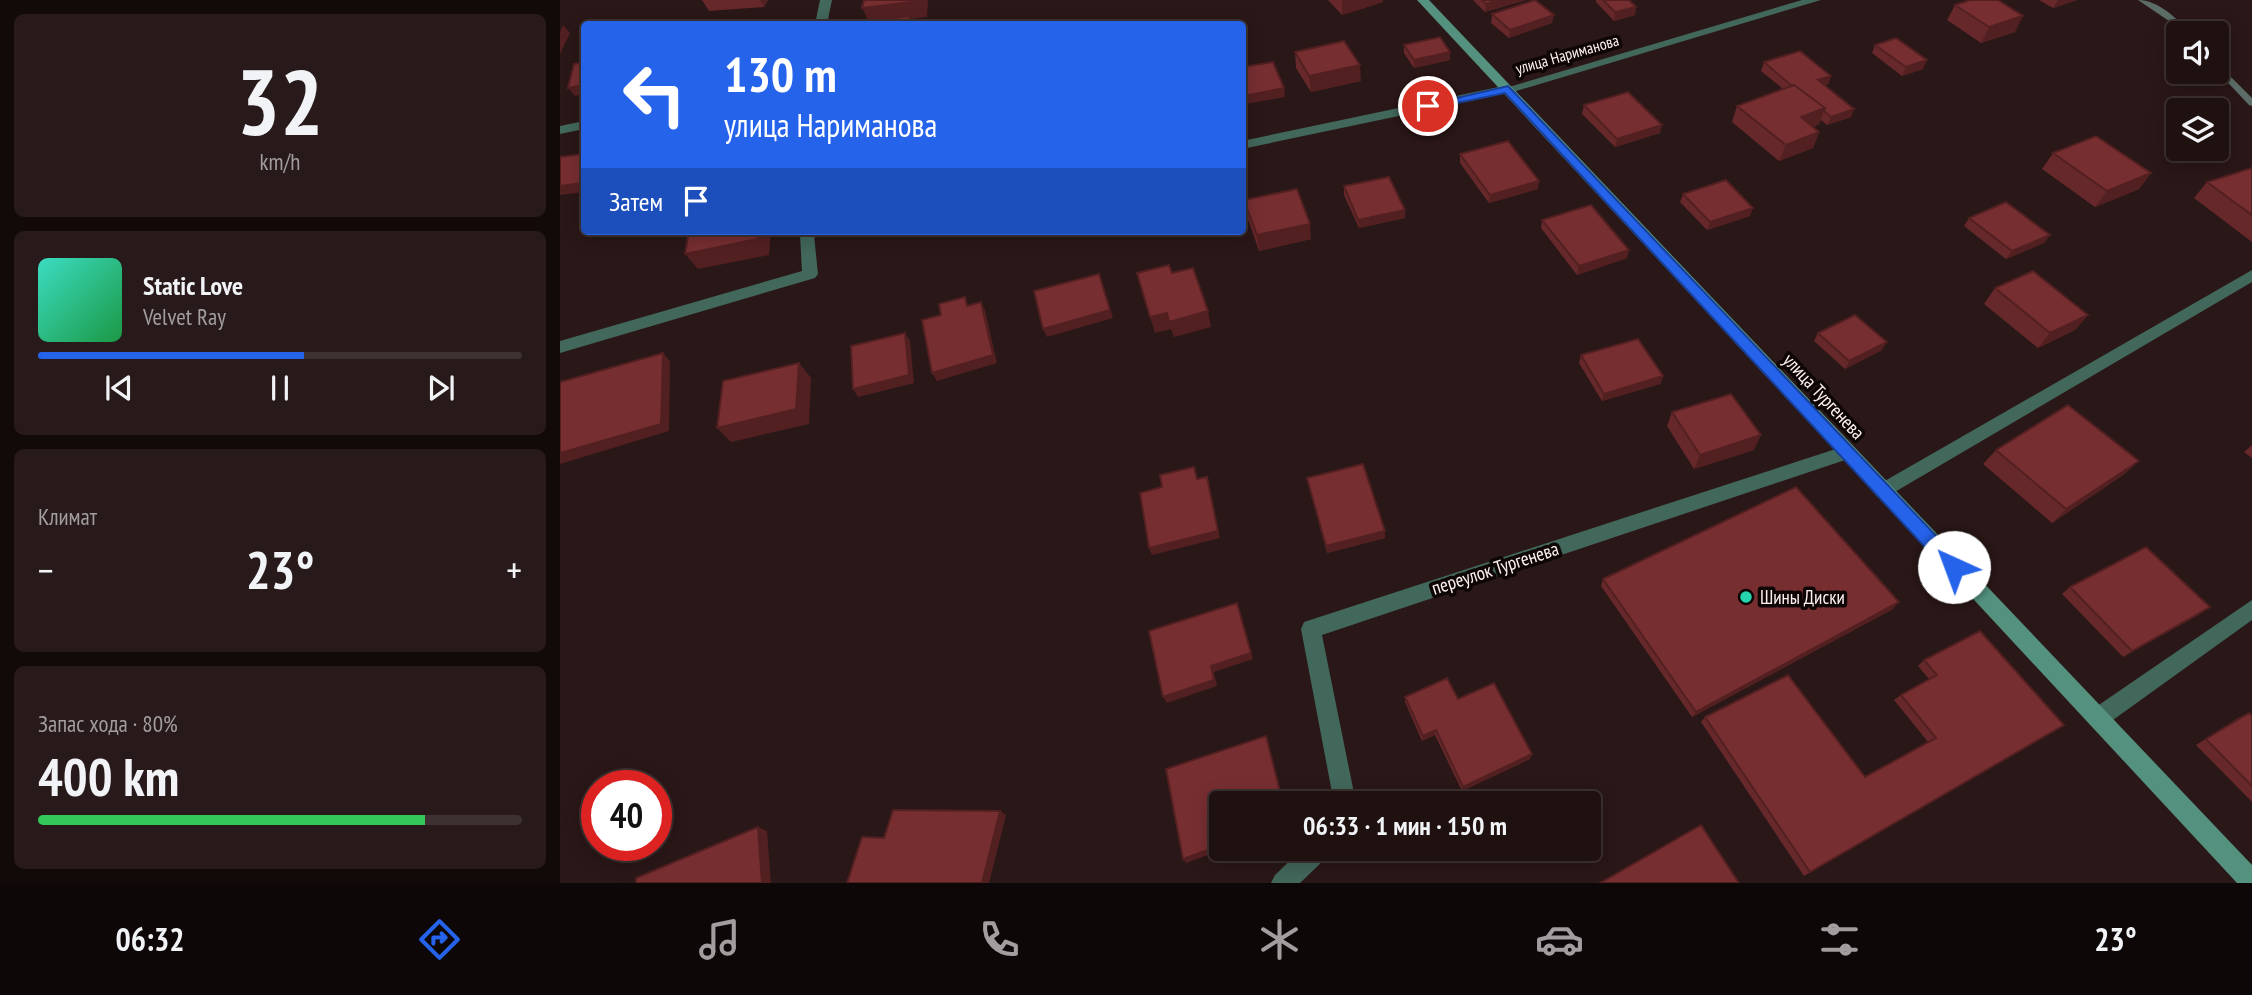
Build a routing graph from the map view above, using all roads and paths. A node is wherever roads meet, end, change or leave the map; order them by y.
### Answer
1 (825, 0) edge
2 (1423, 0) edge
3 (1815, 0) edge
4 (822, 21) edge
5 (1508, 89) junction
6 (581, 126) edge
7 (560, 130) edge
8 (1246, 144) edge
9 (807, 235) edge
10 (2252, 275) edge
11 (560, 347) edge
12 (1848, 452) junction
13 (1882, 491) junction
14 (2252, 609) edge
15 (2098, 718) junction
16 (1343, 791) edge
17 (1306, 861) edge
18 (2252, 882) edge
19 (1283, 883) edge

1 - 4 street
2 - 5 street, улица Тургенева
3 - 5 street, улица Нариманова
5 - 8 street, улица Нариманова
5 - 12 street, улица Тургенева
6 - 7 street
9 - 11 street
10 - 13 street
12 - 13 street, улица Тургенева
12 - 16 street, переулок Тургенева
13 - 15 street, улица Тургенева
14 - 15 street
15 - 18 street, улица Тургенева
17 - 19 street

